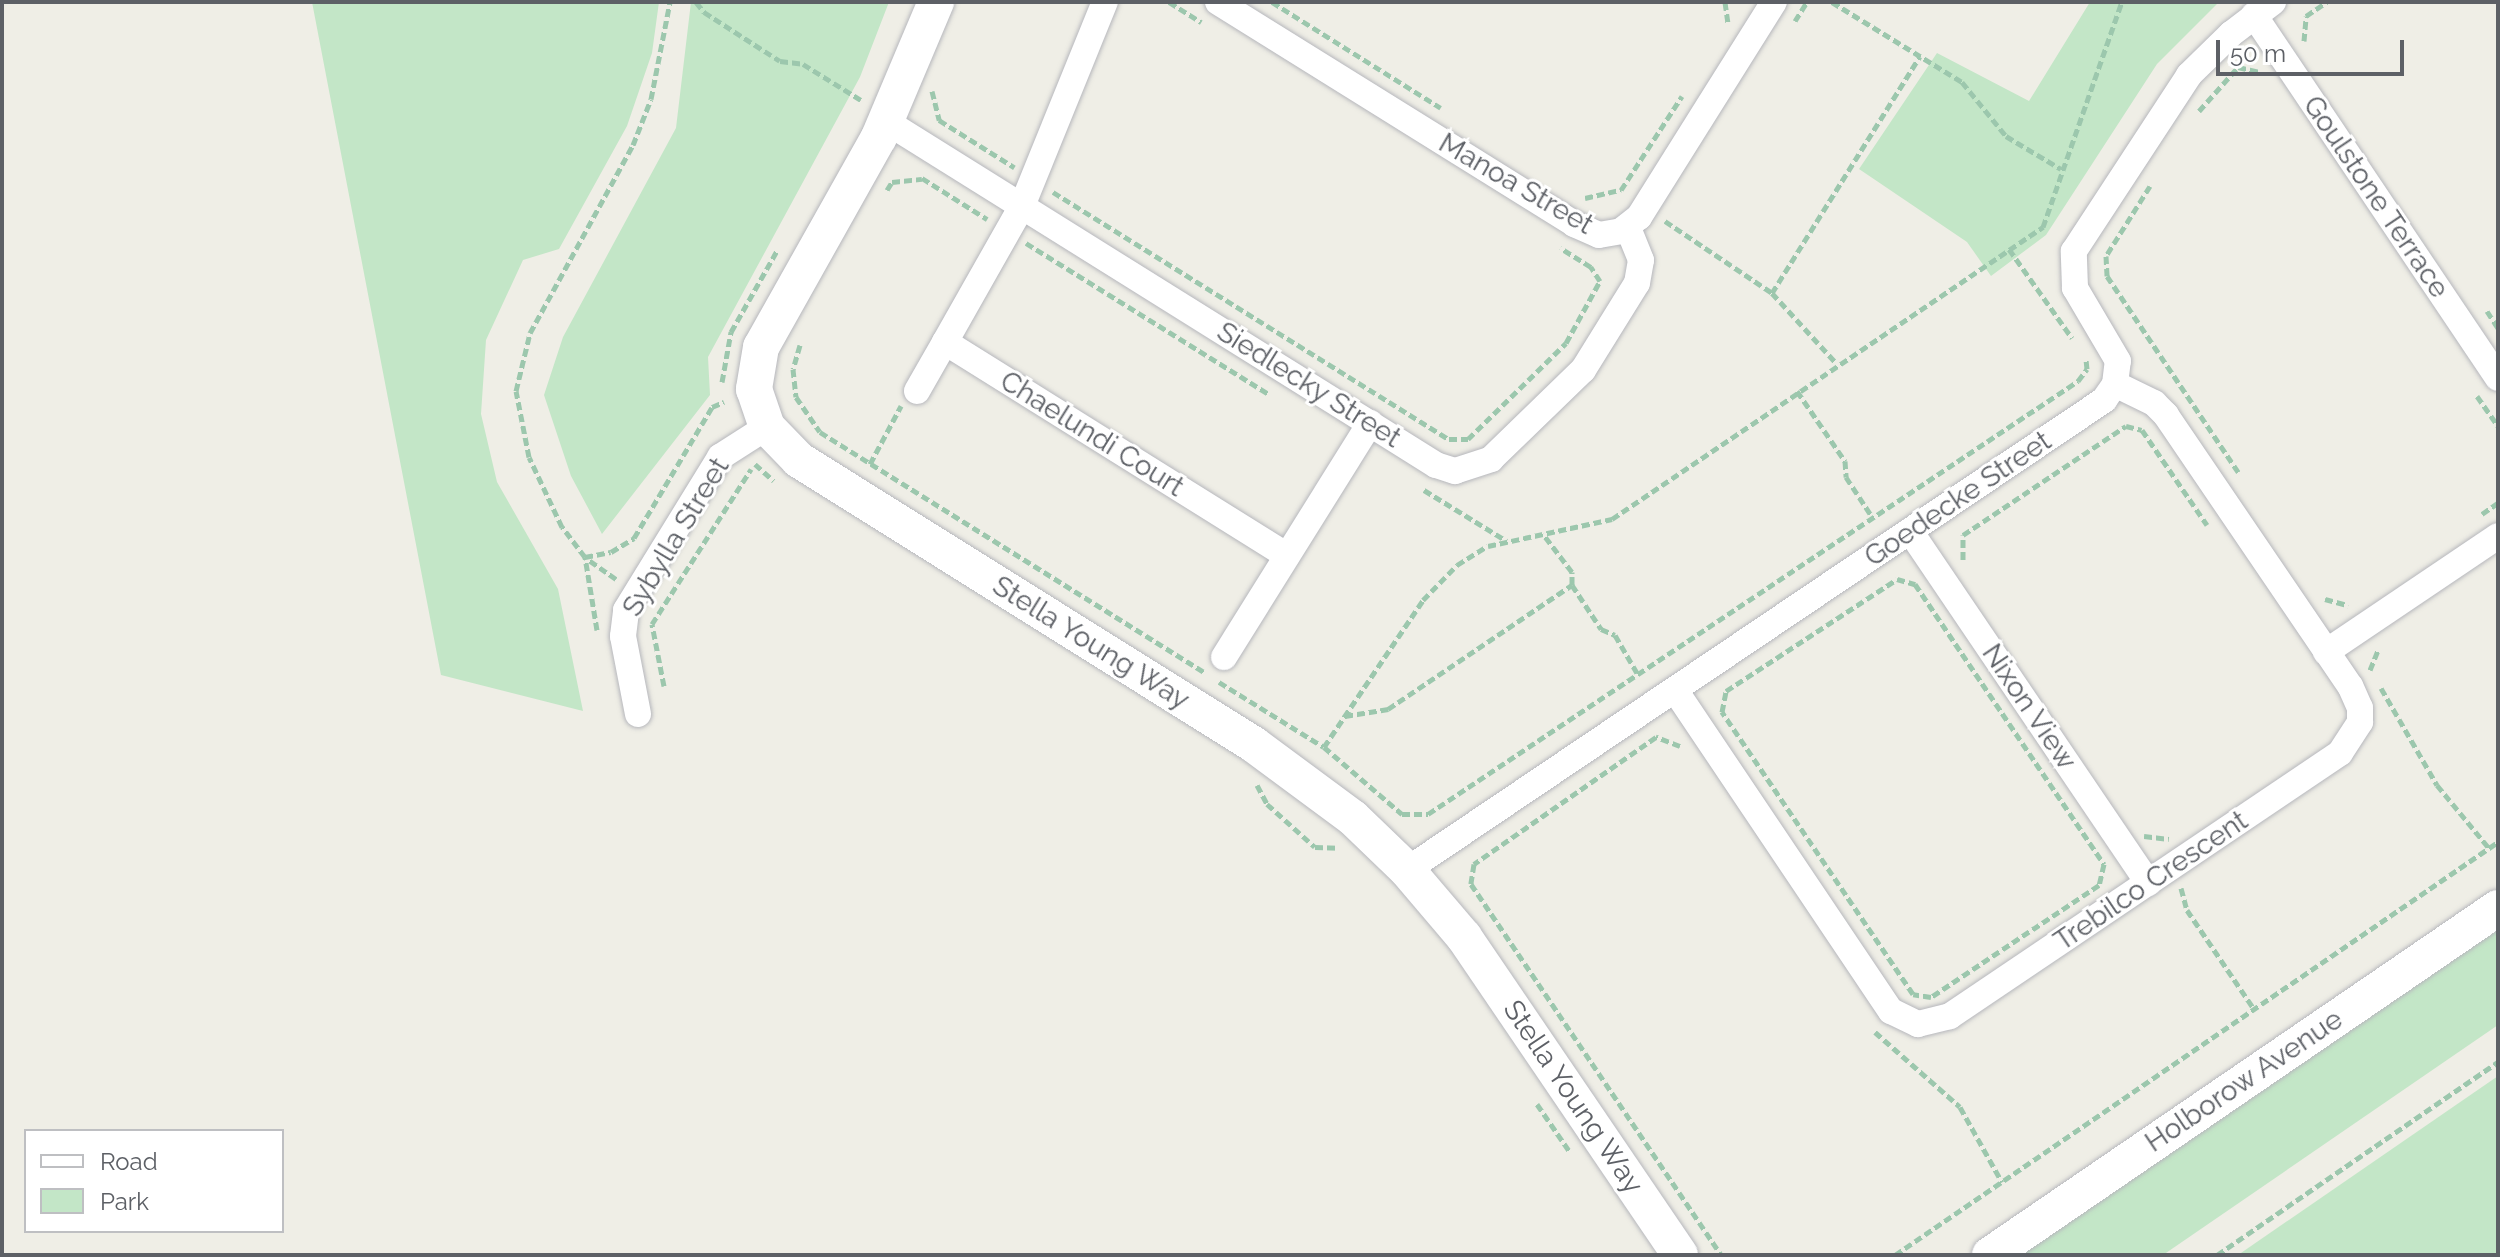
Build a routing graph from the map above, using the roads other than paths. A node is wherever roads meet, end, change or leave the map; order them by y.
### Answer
1 (936, 2) edge
2 (1105, 2) edge
3 (1218, 2) edge
4 (1774, 2) edge
5 (2264, 9) edge
6 (874, 111) junction
7 (1022, 206) junction
8 (1628, 228) junction
9 (945, 342) junction
10 (2498, 378) edge
11 (2115, 384) junction
12 (917, 391) road end
13 (1370, 423) junction
14 (767, 427) junction
15 (1910, 531) junction
16 (2498, 536) edge
17 (1287, 556) junction
18 (2326, 652) junction
19 (1224, 657) dead end
20 (1675, 690) junction
21 (638, 714) dead end
22 (1407, 870) junction
23 (2148, 883) junction
24 (2498, 908) edge
25 (1680, 1255) edge
26 (1990, 1255) edge

1 - 6 street, Stella Young Way
2 - 7 street
3 - 8 street, Manoa Street
4 - 8 street, Manoa Street
5 - 10 street, Goulstone Terrace
5 - 11 street
6 - 7 street, Siedlecky Street
6 - 14 street, Stella Young Way
7 - 9 street
7 - 13 street, Siedlecky Street
8 - 13 street, Siedlecky Street
9 - 12 street
9 - 17 street, Chaelundi Court
11 - 15 street, Goedecke Street
11 - 18 street, Trebilco Crescent
13 - 17 street
14 - 21 street, Sybylla Street
14 - 22 street, Stella Young Way
15 - 20 street, Goedecke Street
15 - 23 street, Nixon View
16 - 18 street
17 - 19 street
18 - 23 street, Trebilco Crescent
20 - 22 street, Goedecke Street
20 - 23 street, Trebilco Crescent
22 - 25 street, Stella Young Way
24 - 26 street, Holborow Avenue

